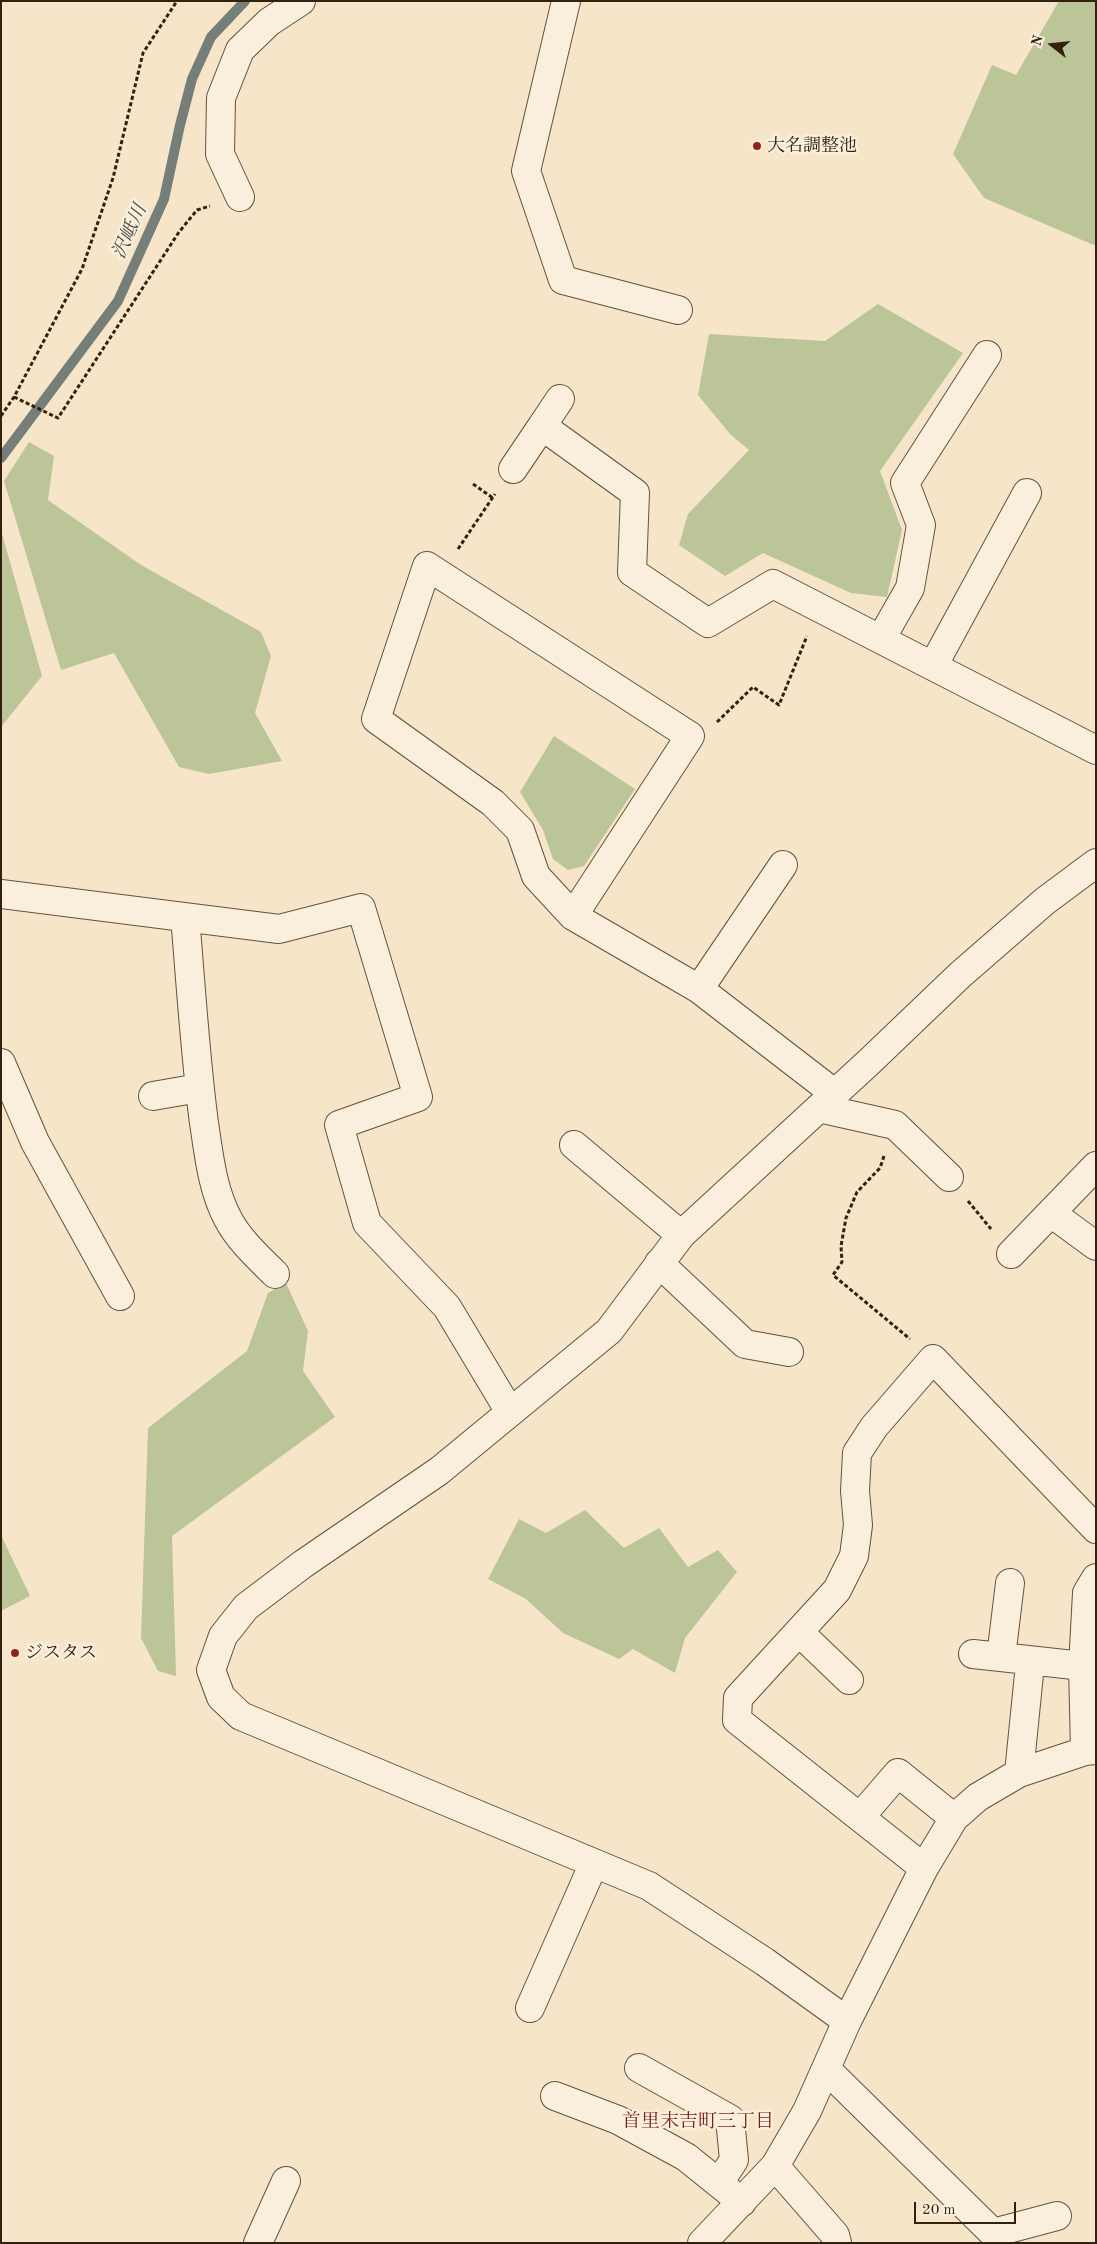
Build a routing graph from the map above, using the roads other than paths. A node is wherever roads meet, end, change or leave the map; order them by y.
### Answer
1 (300, 1) edge
2 (566, 1) edge
3 (240, 197) road end
4 (678, 310) dead end
5 (986, 355) dead end
6 (560, 399) dead end
7 (542, 426) junction
8 (513, 469) road end
9 (1027, 493) dead end
10 (881, 639) junction
11 (933, 666) junction
12 (1096, 750) edge
13 (1096, 863) edge
14 (783, 865) dead end
15 (1, 894) edge
16 (573, 916) junction
17 (185, 917) junction
18 (699, 989) junction
19 (1, 1063) edge
20 (199, 1088) junction
21 (153, 1096) dead end
22 (827, 1101) junction
23 (574, 1145) dead end
24 (1096, 1166) edge
25 (949, 1177) road end
26 (1051, 1212) junction
27 (681, 1234) junction
28 (1096, 1246) edge
29 (1011, 1254) road end
30 (659, 1263) junction
31 (274, 1274) dead end
32 (120, 1296) dead end
33 (789, 1352) dead end
34 (510, 1412) junction
35 (1096, 1529) edge
36 (1096, 1578) edge
37 (1010, 1583) dead end
38 (798, 1632) junction
39 (973, 1654) dead end
40 (1001, 1658) junction
41 (1089, 1665) edge
42 (1029, 1674) dead end
43 (849, 1680) dead end
44 (1090, 1751) edge
45 (1020, 1773) junction
46 (860, 1817) junction
47 (954, 1818) junction
48 (594, 1863) junction
49 (924, 1868) junction
50 (530, 2008) dead end
51 (847, 2021) junction
52 (639, 2068) dead end
53 (826, 2069) junction
54 (555, 2096) dead end
55 (774, 2166) junction
56 (286, 2182) dead end
57 (719, 2183) junction
58 (742, 2202) junction
59 (1057, 2216) dead end
60 (258, 2243) edge
61 (702, 2243) edge
62 (837, 2243) edge

1 - 3 street
2 - 4 street
5 - 10 street
6 - 7 street
7 - 8 street
7 - 10 street
9 - 11 street
10 - 11 street
11 - 12 street
13 - 22 street
14 - 18 street
15 - 17 street
16 - 16 street
16 - 18 street
17 - 20 street
17 - 34 street
18 - 22 street
19 - 32 street
20 - 21 street
20 - 31 street
22 - 25 street
22 - 27 street
23 - 27 street
24 - 26 street
26 - 28 street
26 - 29 street
27 - 30 street
30 - 33 street
30 - 34 street
34 - 48 street
35 - 38 street
36 - 41 street
37 - 40 street
38 - 43 street
38 - 46 street
39 - 40 street
40 - 41 street
41 - 44 street
42 - 45 street
44 - 45 street
45 - 47 street
46 - 47 street
46 - 49 street
47 - 49 street
48 - 50 street
48 - 51 street
49 - 51 street
51 - 53 street
52 - 57 street
53 - 55 street
53 - 59 street
54 - 57 street
55 - 58 street
55 - 62 street
56 - 60 street
57 - 58 street
58 - 61 street

